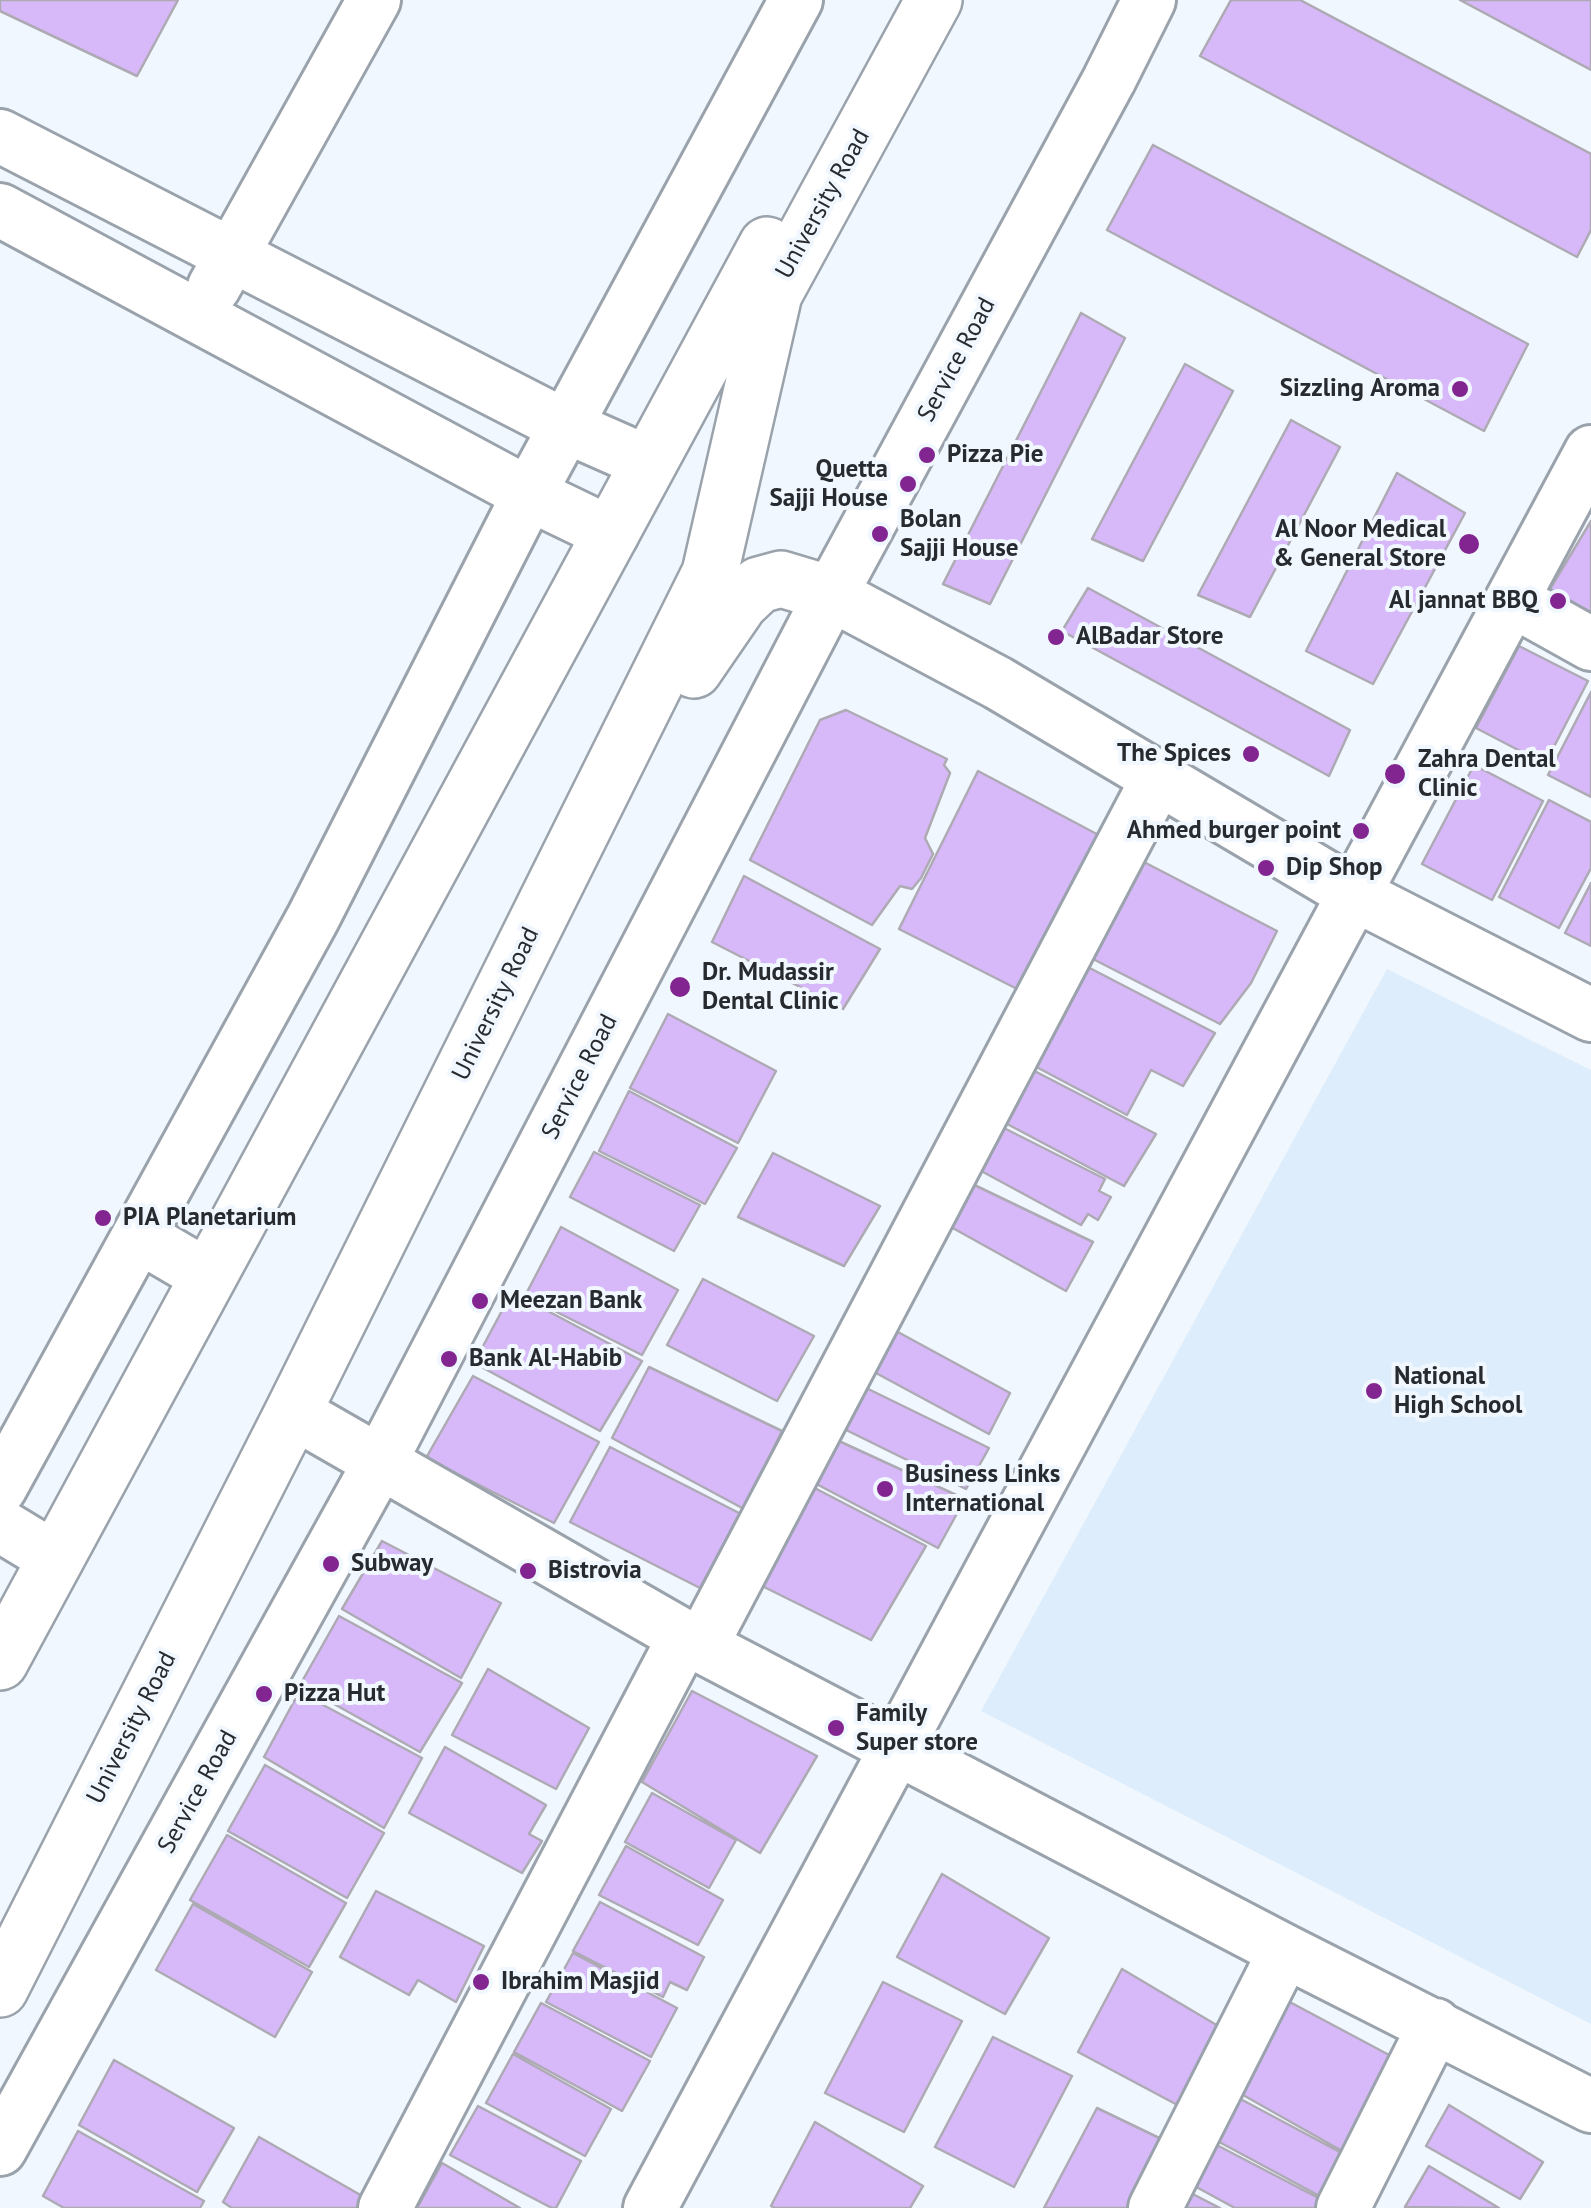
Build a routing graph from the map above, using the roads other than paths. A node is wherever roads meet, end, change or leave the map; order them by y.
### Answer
1 (374, 0) edge
2 (796, 0) edge
3 (898, 0) edge
4 (934, 0) edge
5 (1150, 0) edge
6 (0, 136) edge
7 (0, 210) edge
8 (232, 255) junction
9 (197, 317) junction
10 (565, 426) junction
11 (1591, 452) edge
12 (649, 463) junction
13 (529, 494) junction
14 (612, 534) junction
15 (831, 594) junction
16 (1512, 600) junction
17 (1591, 644) edge
18 (1158, 778) junction
19 (576, 842) junction
20 (1354, 894) junction
21 (1591, 1015) edge
22 (139, 1236) junction
23 (209, 1277) junction
24 (293, 1412) junction
25 (380, 1462) junction
26 (0, 1488) edge
27 (0, 1525) edge
28 (56, 1559) junction
29 (693, 1641) junction
30 (0, 1662) edge
31 (896, 1748) junction
32 (1286, 1952) junction
33 (0, 1990) edge
34 (1435, 2025) junction
35 (1591, 2106) edge
36 (0, 2149) edge
37 (385, 2208) edge
38 (650, 2208) edge
39 (1155, 2208) edge
40 (1343, 2208) edge

1 - 8 street
2 - 10 street
3 - 12 main road, University Road
4 - 19 main road, University Road
5 - 15 street, Service Road
6 - 8 street
7 - 9 street
8 - 9 street
8 - 10 street
9 - 13 street
10 - 12 street
10 - 13 street
11 - 16 street
12 - 14 main road, University Road
13 - 14 street
13 - 22 street
14 - 23 main road, University Road
15 - 18 street
15 - 19 main road
15 - 25 street, Service Road
16 - 17 street
16 - 20 street
18 - 20 street
18 - 29 street
19 - 24 main road, University Road
20 - 21 street
20 - 31 street
22 - 23 street
22 - 26 street
23 - 28 main road, University Road
24 - 25 street
24 - 33 main road, University Road
25 - 29 street
25 - 36 street, Service Road
27 - 28 street
28 - 30 main road, University Road
29 - 31 street
29 - 37 street
31 - 32 street
31 - 38 street
32 - 34 street
32 - 39 street
34 - 35 street
34 - 40 street

